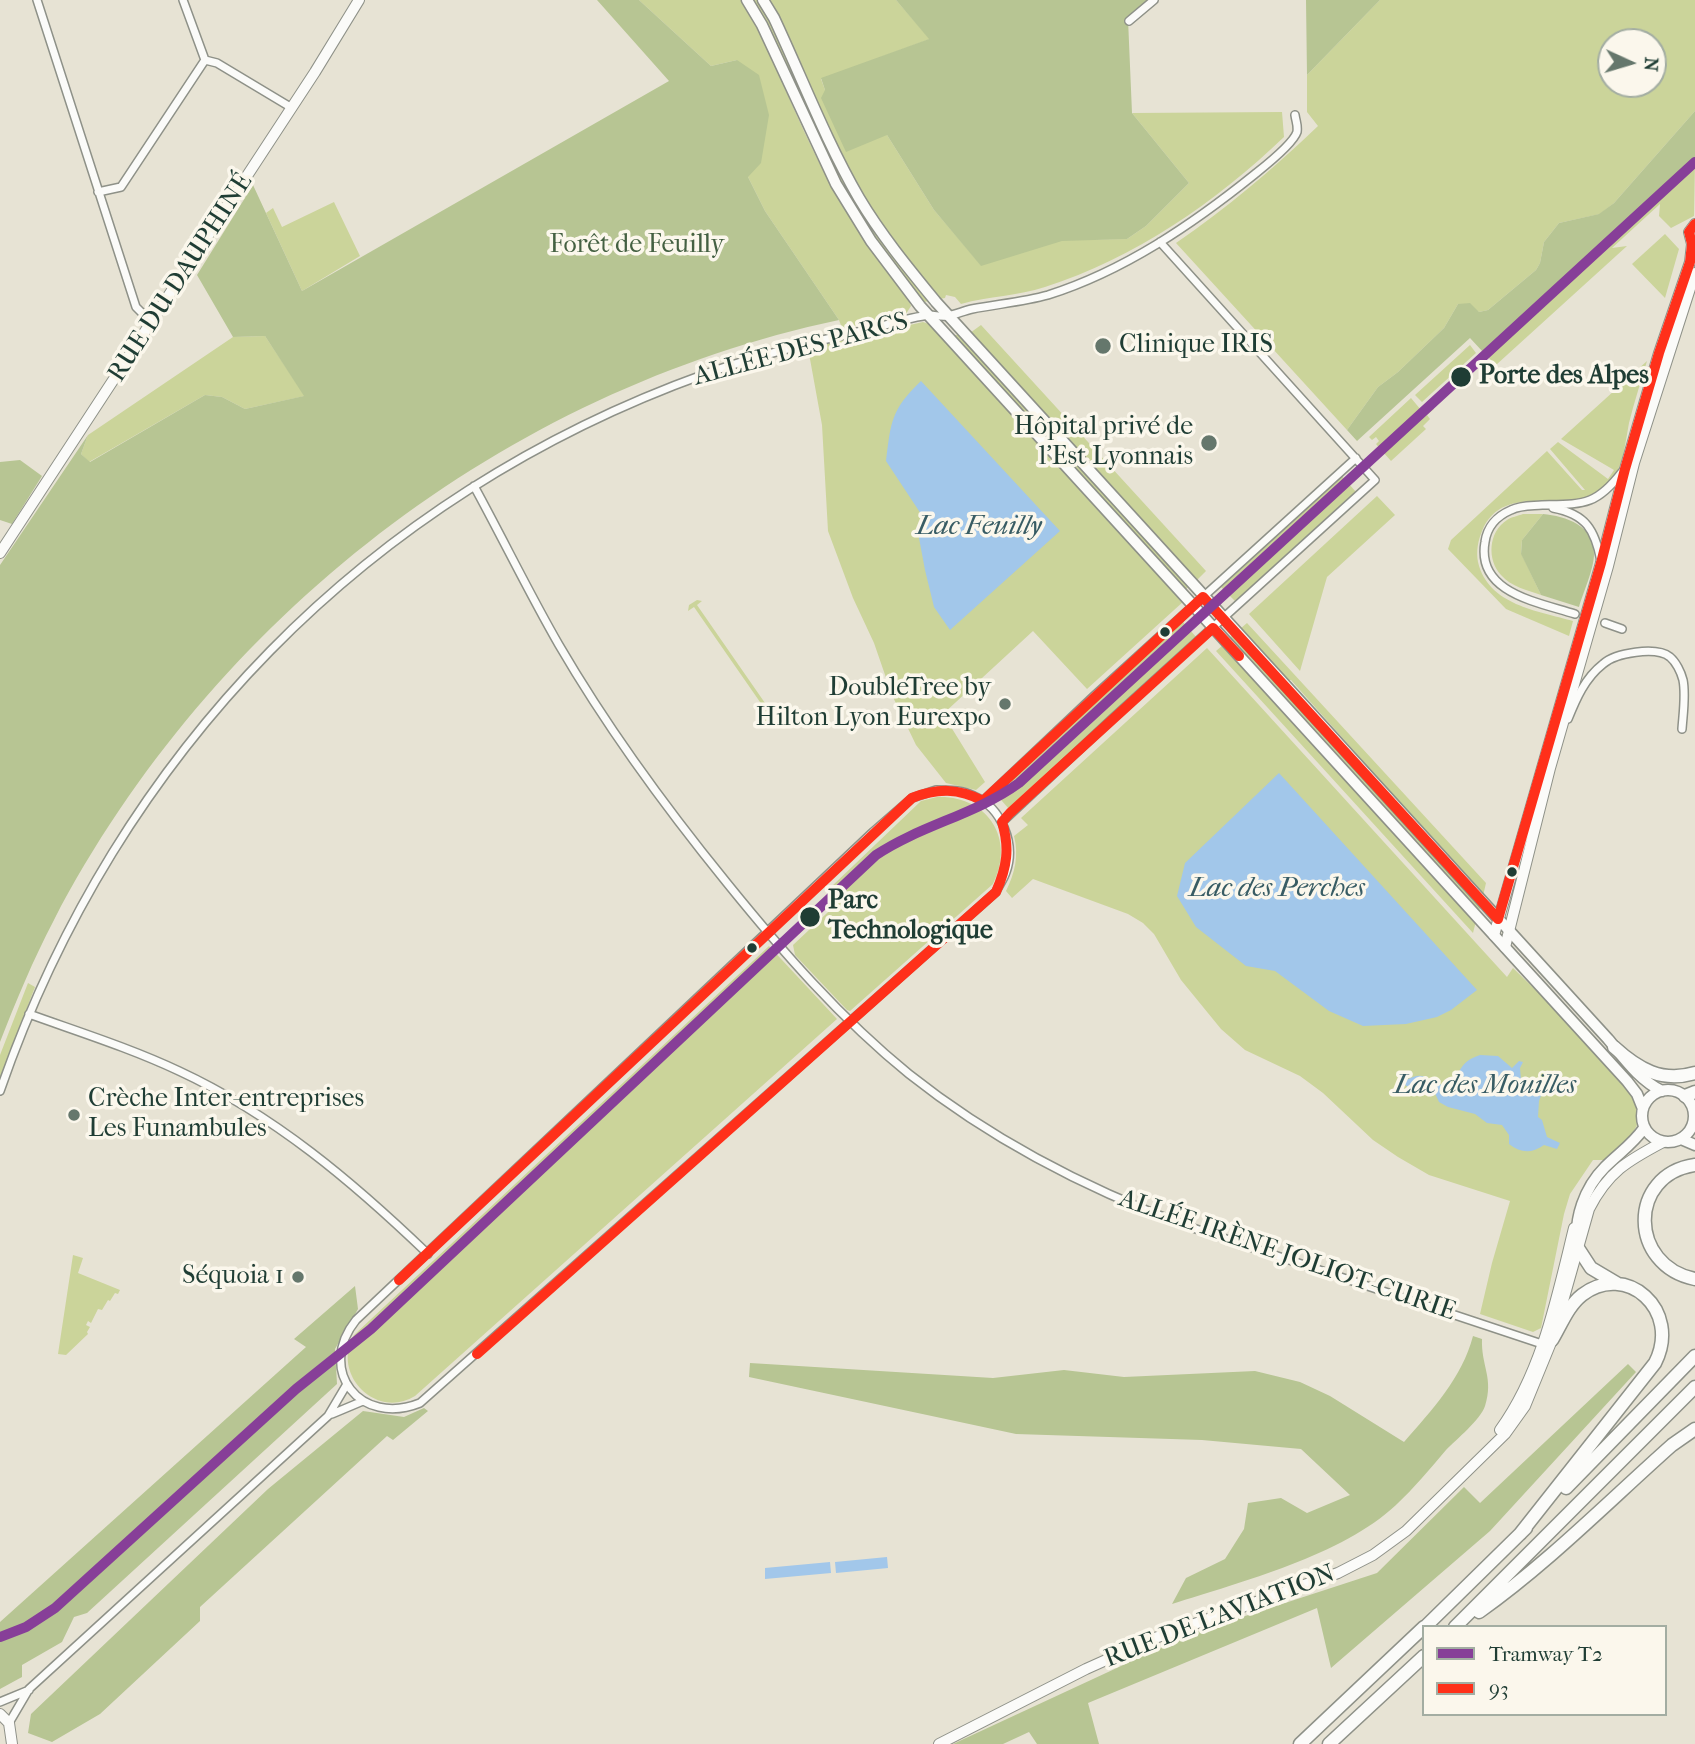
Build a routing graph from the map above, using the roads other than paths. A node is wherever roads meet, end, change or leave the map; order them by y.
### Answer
1 (37, 0) edge
2 (183, 0) edge
3 (359, 0) edge
4 (747, 0) edge
5 (763, 0) edge
6 (1154, 0) edge
7 (1129, 21) dead end
8 (205, 60) junction
9 (292, 108) junction
10 (1295, 115) dead end
11 (98, 192) junction
12 (1695, 224) edge
13 (1160, 242) junction
14 (1694, 245) edge
15 (1695, 273) edge
16 (929, 315) junction
17 (948, 316) junction
18 (152, 323) junction
19 (1356, 458) junction
20 (1625, 469) junction
21 (474, 486) junction
22 (1542, 505) junction
23 (0, 553) edge
24 (1601, 564) junction
25 (1203, 597) junction
26 (1193, 607) junction
27 (1574, 614) dead end
28 (1224, 618) junction
29 (1605, 623) dead end
30 (1213, 628) junction
31 (1622, 629) dead end
32 (1682, 729) dead end
33 (1550, 768) junction
34 (983, 801) junction
35 (1002, 822) junction
36 (1499, 919) junction
37 (1509, 931) junction
38 (768, 932) junction
39 (1494, 935) junction
40 (1505, 947) junction
41 (29, 1014) junction
42 (851, 1022) junction
43 (1614, 1046) junction
44 (1695, 1073) edge
45 (0, 1091) edge
46 (1662, 1091) junction
47 (1690, 1094) edge
48 (1643, 1109) junction
49 (1694, 1125) edge
50 (1644, 1128) junction
51 (1681, 1139) junction
52 (1663, 1142) junction
53 (1695, 1146) edge
54 (1695, 1165) edge
55 (1576, 1222) junction
56 (1578, 1248) junction
57 (428, 1254) junction
58 (1695, 1279) edge
59 (1619, 1285) junction
60 (1547, 1342) junction
61 (1695, 1356) edge
62 (347, 1384) junction
63 (1695, 1387) edge
64 (363, 1401) junction
65 (328, 1416) junction
66 (1695, 1429) edge
67 (1479, 1459) junction
68 (1520, 1534) junction
69 (1426, 1625) edge
70 (1459, 1625) edge
71 (1460, 1625) edge
72 (1422, 1629) edge
73 (1422, 1658) edge
74 (29, 1689) junction
75 (0, 1702) edge
76 (0, 1714) edge
77 (9, 1723) junction
78 (13, 1744) edge
79 (939, 1744) edge
80 (1300, 1744) edge
81 (1329, 1744) edge

1 - 11 street
2 - 8 street
3 - 9 street, RUE DU DAUPHINÉ
4 - 16 main road
5 - 17 main road
6 - 7 street
8 - 9 street
8 - 11 street
9 - 18 street, RUE DU DAUPHINÉ
10 - 13 street
11 - 18 street
12 - 14 street
13 - 17 street
13 - 19 street
14 - 20 street
15 - 33 street
16 - 17 street, ALLÉE DES PARCS
16 - 21 street, ALLÉE DES PARCS
16 - 26 main road
17 - 25 main road
18 - 23 street, RUE DU DAUPHINÉ
19 - 25 street
19 - 28 street
20 - 22 street
20 - 24 street
21 - 38 street, ALLÉE IRÈNE JOLIOT-CURIE
21 - 41 street, ALLÉE DES PARCS
22 - 24 street
22 - 27 street
24 - 36 street
25 - 26 street
25 - 28 main road
26 - 30 main road
26 - 34 street
28 - 30 street
28 - 36 main road
29 - 31 street
30 - 35 street
30 - 39 main road
32 - 33 street
33 - 37 street
34 - 35 street
34 - 38 street
35 - 42 street
36 - 37 main road
36 - 39 street
37 - 40 street
37 - 43 main road
38 - 42 street, ALLÉE IRÈNE JOLIOT-CURIE
38 - 57 street
39 - 40 main road
40 - 48 main road
41 - 45 street, ALLÉE DES PARCS
41 - 57 street
42 - 60 street, ALLÉE IRÈNE JOLIOT-CURIE
42 - 64 street
43 - 44 highway
43 - 46 main road
46 - 47 main road
46 - 48 main road
47 - 49 main road
48 - 50 main road
49 - 51 main road
50 - 52 main road
50 - 55 main road, RUE DE L'AVIATION
51 - 52 main road
51 - 53 main road
52 - 56 street, RUE DE L'AVIATION
54 - 58 highway
55 - 56 main road
55 - 60 street, RUE DE L'AVIATION
56 - 59 highway
56 - 60 street, RUE DE L'AVIATION
57 - 62 street
59 - 60 highway
59 - 68 highway
60 - 67 street, RUE DE L'AVIATION
60 - 67 street, RUE DE L'AVIATION
61 - 68 highway
62 - 64 street
62 - 65 street
63 - 70 highway
64 - 65 street
65 - 74 street
66 - 71 highway
67 - 79 street, RUE DE L'AVIATION
68 - 69 highway
72 - 80 highway
73 - 81 highway
74 - 75 street
74 - 77 street
76 - 77 street
77 - 78 street

